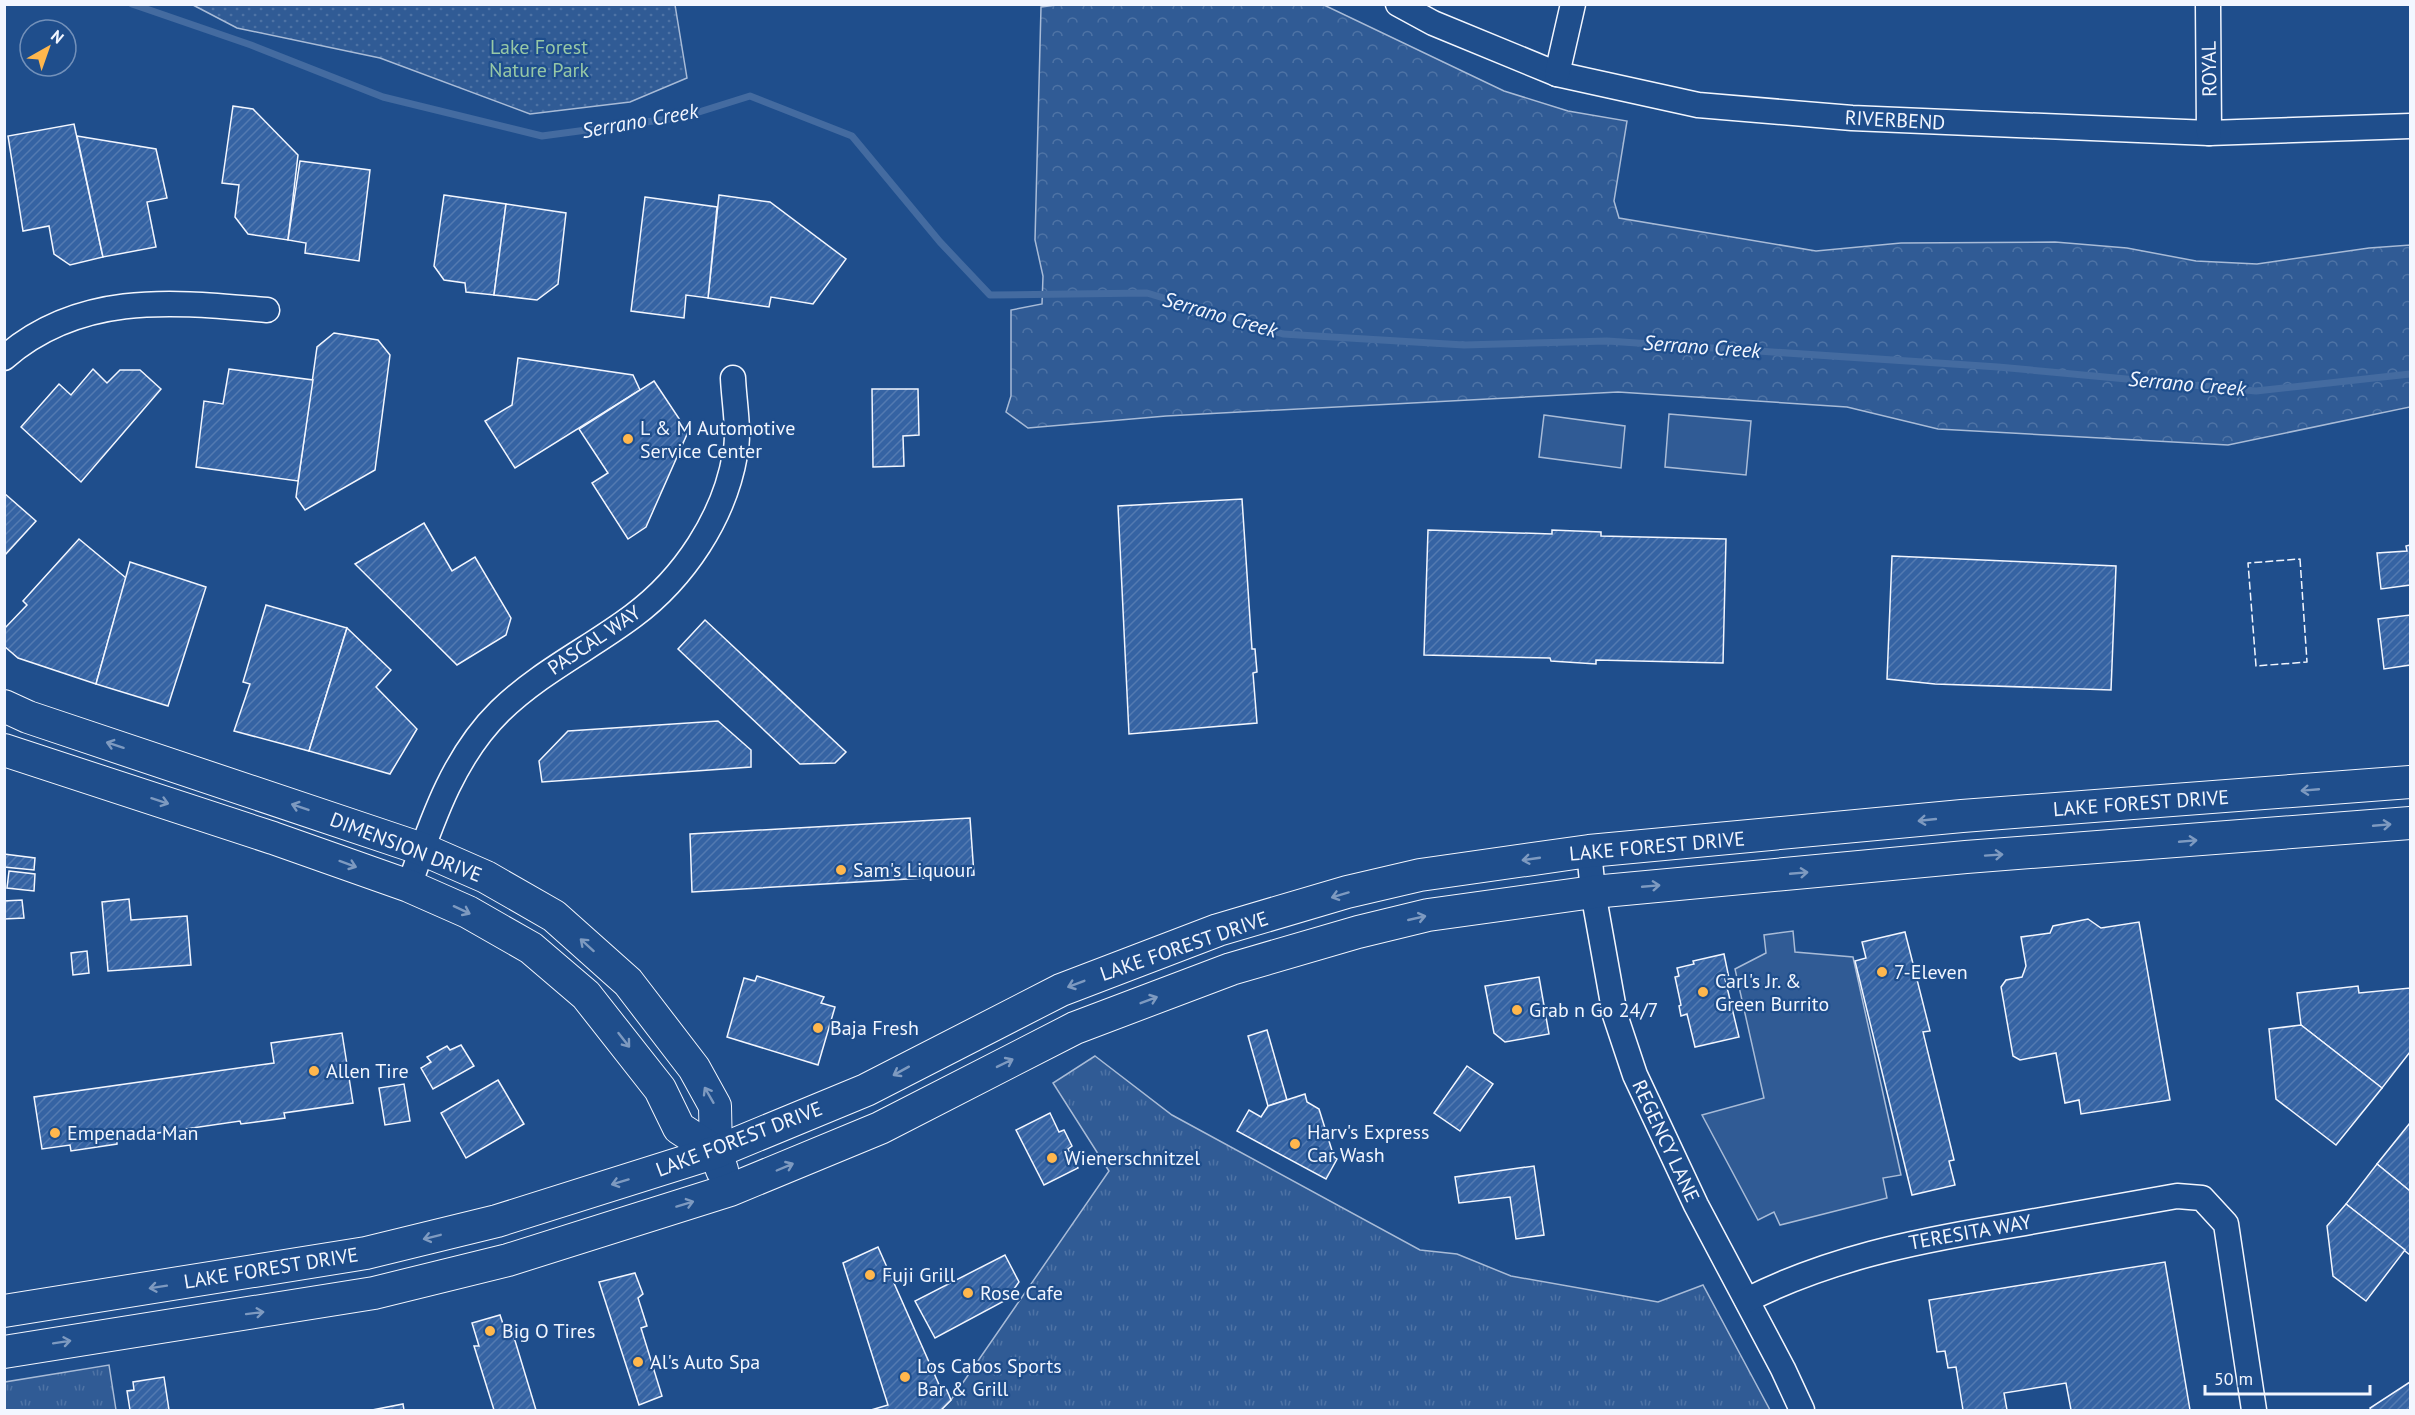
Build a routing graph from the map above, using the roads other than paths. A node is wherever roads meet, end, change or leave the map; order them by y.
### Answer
1 (1398, 4) edge
2 (1573, 4) edge
3 (2208, 4) edge
4 (1557, 74) junction
5 (2410, 126) edge
6 (2209, 133) junction
7 (267, 310) dead end
8 (4, 358) edge
9 (733, 378) dead end
10 (4, 706) edge
11 (4, 750) edge
12 (2410, 782) edge
13 (2410, 823) edge
14 (422, 849) junction
15 (1589, 851) junction
16 (408, 886) junction
17 (1593, 892) junction
18 (716, 1152) junction
19 (730, 1190) junction
20 (1747, 1300) junction
21 (4, 1311) edge
22 (4, 1352) edge
23 (1802, 1410) edge
24 (2254, 1410) edge

1 - 4 street, RIVERBEND
2 - 4 street
3 - 6 street, ROYAL
4 - 6 street, RIVERBEND
5 - 6 street, RIVERBEND
7 - 8 street
9 - 14 street, PASCAL WAY
14 -> 10 main road, DIMENSION DRIVE
11 -> 16 main road, DIMENSION DRIVE
12 -> 15 main road, LAKE FOREST DRIVE
17 -> 13 main road, LAKE FOREST DRIVE
14 - 16 street, PASCAL WAY
18 -> 14 main road, DIMENSION DRIVE
15 - 17 street, REGENCY LANE
15 -> 18 main road, LAKE FOREST DRIVE
16 -> 18 main road, DIMENSION DRIVE
19 -> 17 main road, LAKE FOREST DRIVE
17 - 20 street, REGENCY LANE
18 - 19 main road, DIMENSION DRIVE
18 -> 21 main road, LAKE FOREST DRIVE
22 -> 19 main road, LAKE FOREST DRIVE
20 - 23 street, REGENCY LANE
20 - 24 street, TERESITA WAY

